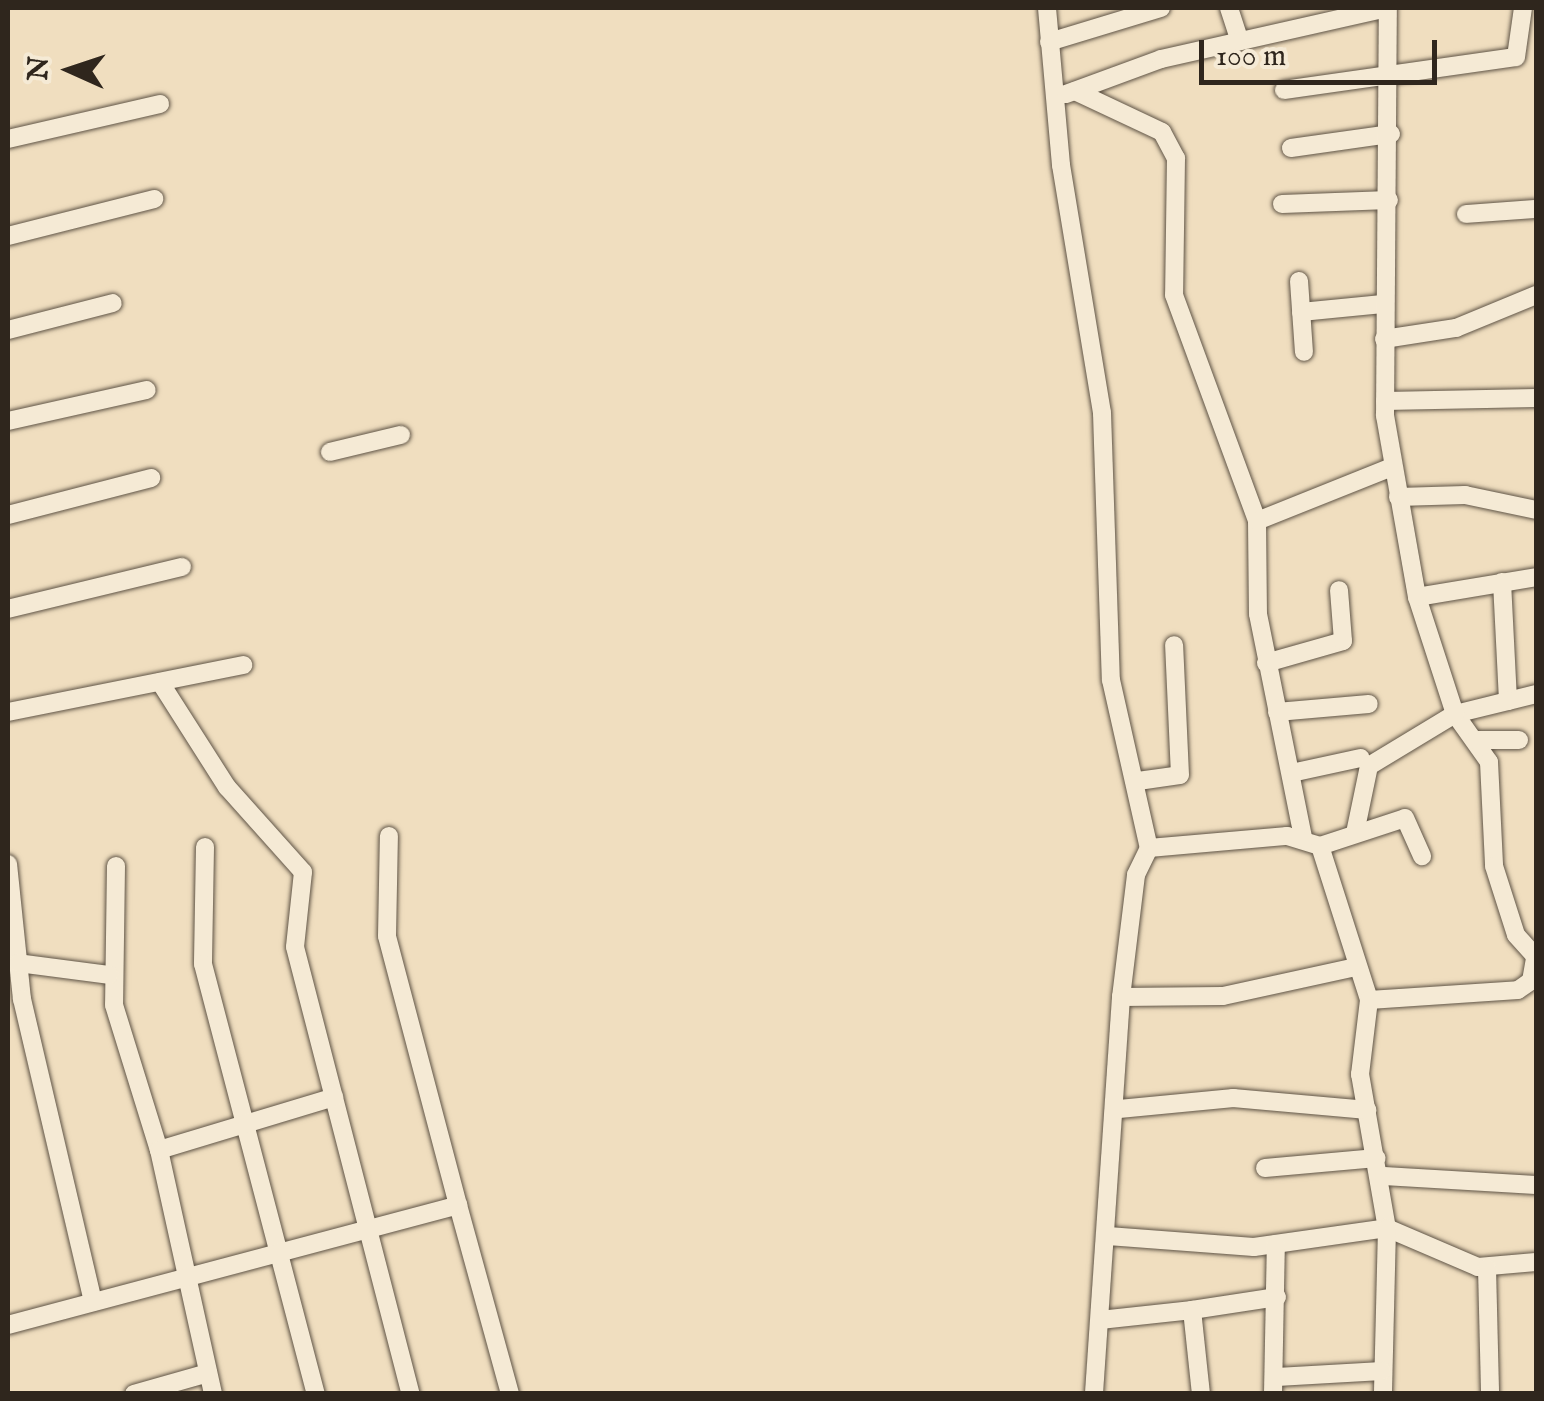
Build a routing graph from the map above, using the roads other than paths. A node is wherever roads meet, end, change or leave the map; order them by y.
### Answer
1 (1047, 8) edge
2 (1161, 8) edge
3 (1229, 8) edge
4 (1387, 8) edge
5 (1523, 8) edge
6 (1240, 41) junction
7 (1049, 42) junction
8 (1390, 72) junction
9 (1284, 90) dead end
10 (1075, 91) junction
11 (1056, 96) junction
12 (160, 104) dead end
13 (1391, 134) junction
14 (8, 139) edge
15 (1291, 148) dead end
16 (154, 199) dead end
17 (1389, 200) junction
18 (1282, 204) dead end
19 (1536, 209) edge
20 (1466, 214) dead end
21 (8, 236) edge
22 (1299, 281) dead end
23 (1536, 295) edge
24 (113, 303) dead end
25 (1383, 304) junction
26 (1301, 312) junction
27 (8, 330) edge
28 (1384, 339) junction
29 (1304, 352) dead end
30 (147, 390) dead end
31 (1536, 398) edge
32 (1385, 400) junction
33 (8, 421) edge
34 (401, 435) dead end
35 (330, 452) dead end
36 (1392, 467) junction
37 (151, 478) dead end
38 (1398, 497) junction
39 (1536, 510) edge
40 (8, 515) edge
41 (1257, 522) junction
42 (182, 567) dead end
43 (1536, 577) edge
44 (1502, 582) junction
45 (1339, 590) dead end
46 (1418, 597) junction
47 (8, 609) edge
48 (1174, 644) dead end
49 (1266, 663) junction
50 (243, 665) dead end
51 (160, 682) junction
52 (1536, 694) edge
53 (1508, 702) junction
54 (1369, 704) dead end
55 (8, 712) edge
56 (1276, 712) junction
57 (1454, 714) junction
58 (1475, 740) junction
59 (1520, 740) dead end
60 (1360, 758) dead end
61 (1296, 772) junction
62 (1138, 781) junction
63 (1355, 833) junction
64 (389, 836) dead end
65 (1312, 842) junction
66 (206, 847) dead end
67 (1149, 848) junction
68 (1422, 856) dead end
69 (8, 864) edge
70 (116, 866) dead end
71 (1536, 954) edge
72 (18, 964) junction
73 (1356, 967) junction
74 (109, 975) junction
75 (1121, 997) junction
76 (1370, 1000) junction
77 (334, 1097) junction
78 (1119, 1108) junction
79 (1366, 1110) junction
80 (242, 1125) junction
81 (159, 1150) junction
82 (1380, 1167) junction
83 (1265, 1168) dead end
84 (1536, 1185) edge
85 (458, 1205) junction
86 (1387, 1228) junction
87 (367, 1230) junction
88 (1108, 1236) junction
89 (1276, 1244) junction
90 (279, 1253) junction
91 (1536, 1262) edge
92 (1487, 1268) junction
93 (188, 1278) junction
94 (1276, 1297) junction
95 (94, 1302) junction
96 (1192, 1310) junction
97 (1100, 1320) junction
98 (8, 1326) edge
99 (1382, 1371) junction
100 (208, 1373) junction
101 (1275, 1385) edge
102 (134, 1394) edge
103 (214, 1394) edge
104 (316, 1394) edge
105 (411, 1394) edge
106 (510, 1394) edge
107 (1094, 1394) edge
108 (1202, 1394) edge
109 (1384, 1394) edge
110 (1490, 1394) edge

1 - 7 street
2 - 7 street
3 - 6 street
4 - 6 street
4 - 8 street
5 - 8 street
6 - 10 street
7 - 11 street
8 - 9 street
8 - 13 street
10 - 11 street
10 - 41 street
11 - 62 street
12 - 14 street
13 - 15 street
13 - 17 street
16 - 21 street
17 - 18 street
17 - 25 street
19 - 20 street
22 - 26 street
23 - 28 street
24 - 27 street
25 - 26 street
25 - 28 street
26 - 29 street
28 - 32 street
30 - 33 street
31 - 32 street
32 - 36 street
34 - 35 street
36 - 38 street
36 - 41 street
37 - 40 street
38 - 39 street
38 - 46 street
41 - 49 street
42 - 47 street
43 - 44 street
44 - 46 street
44 - 53 street
45 - 49 street
46 - 57 street
48 - 62 street
49 - 56 street
50 - 51 street
51 - 55 street
51 - 77 street
52 - 53 street
53 - 57 street
54 - 56 street
56 - 61 street
57 - 58 street
57 - 63 street
58 - 59 street
58 - 71 street
60 - 61 street
61 - 65 street
62 - 67 street
63 - 65 street
63 - 68 street
64 - 85 street
65 - 67 street
65 - 73 street
66 - 80 street
67 - 75 street
69 - 72 street
70 - 74 street
71 - 76 street
72 - 74 street
72 - 95 street
73 - 75 street
73 - 76 street
74 - 81 street
75 - 78 street
76 - 79 street
77 - 80 street
77 - 87 street
78 - 79 street
78 - 88 street
79 - 82 street
80 - 81 street
80 - 90 street
81 - 93 street
82 - 83 street
82 - 84 street
82 - 86 street
85 - 87 street
85 - 106 street
86 - 89 street
86 - 92 street
86 - 99 street
87 - 90 street
87 - 105 street
88 - 89 street
88 - 97 street
89 - 94 street
90 - 93 street
90 - 104 street
91 - 92 street
92 - 110 street
93 - 95 street
93 - 100 street
94 - 96 street
94 - 101 street
95 - 98 street
96 - 97 street
96 - 108 street
97 - 107 street
99 - 101 street
99 - 109 street
100 - 102 street
100 - 103 street

